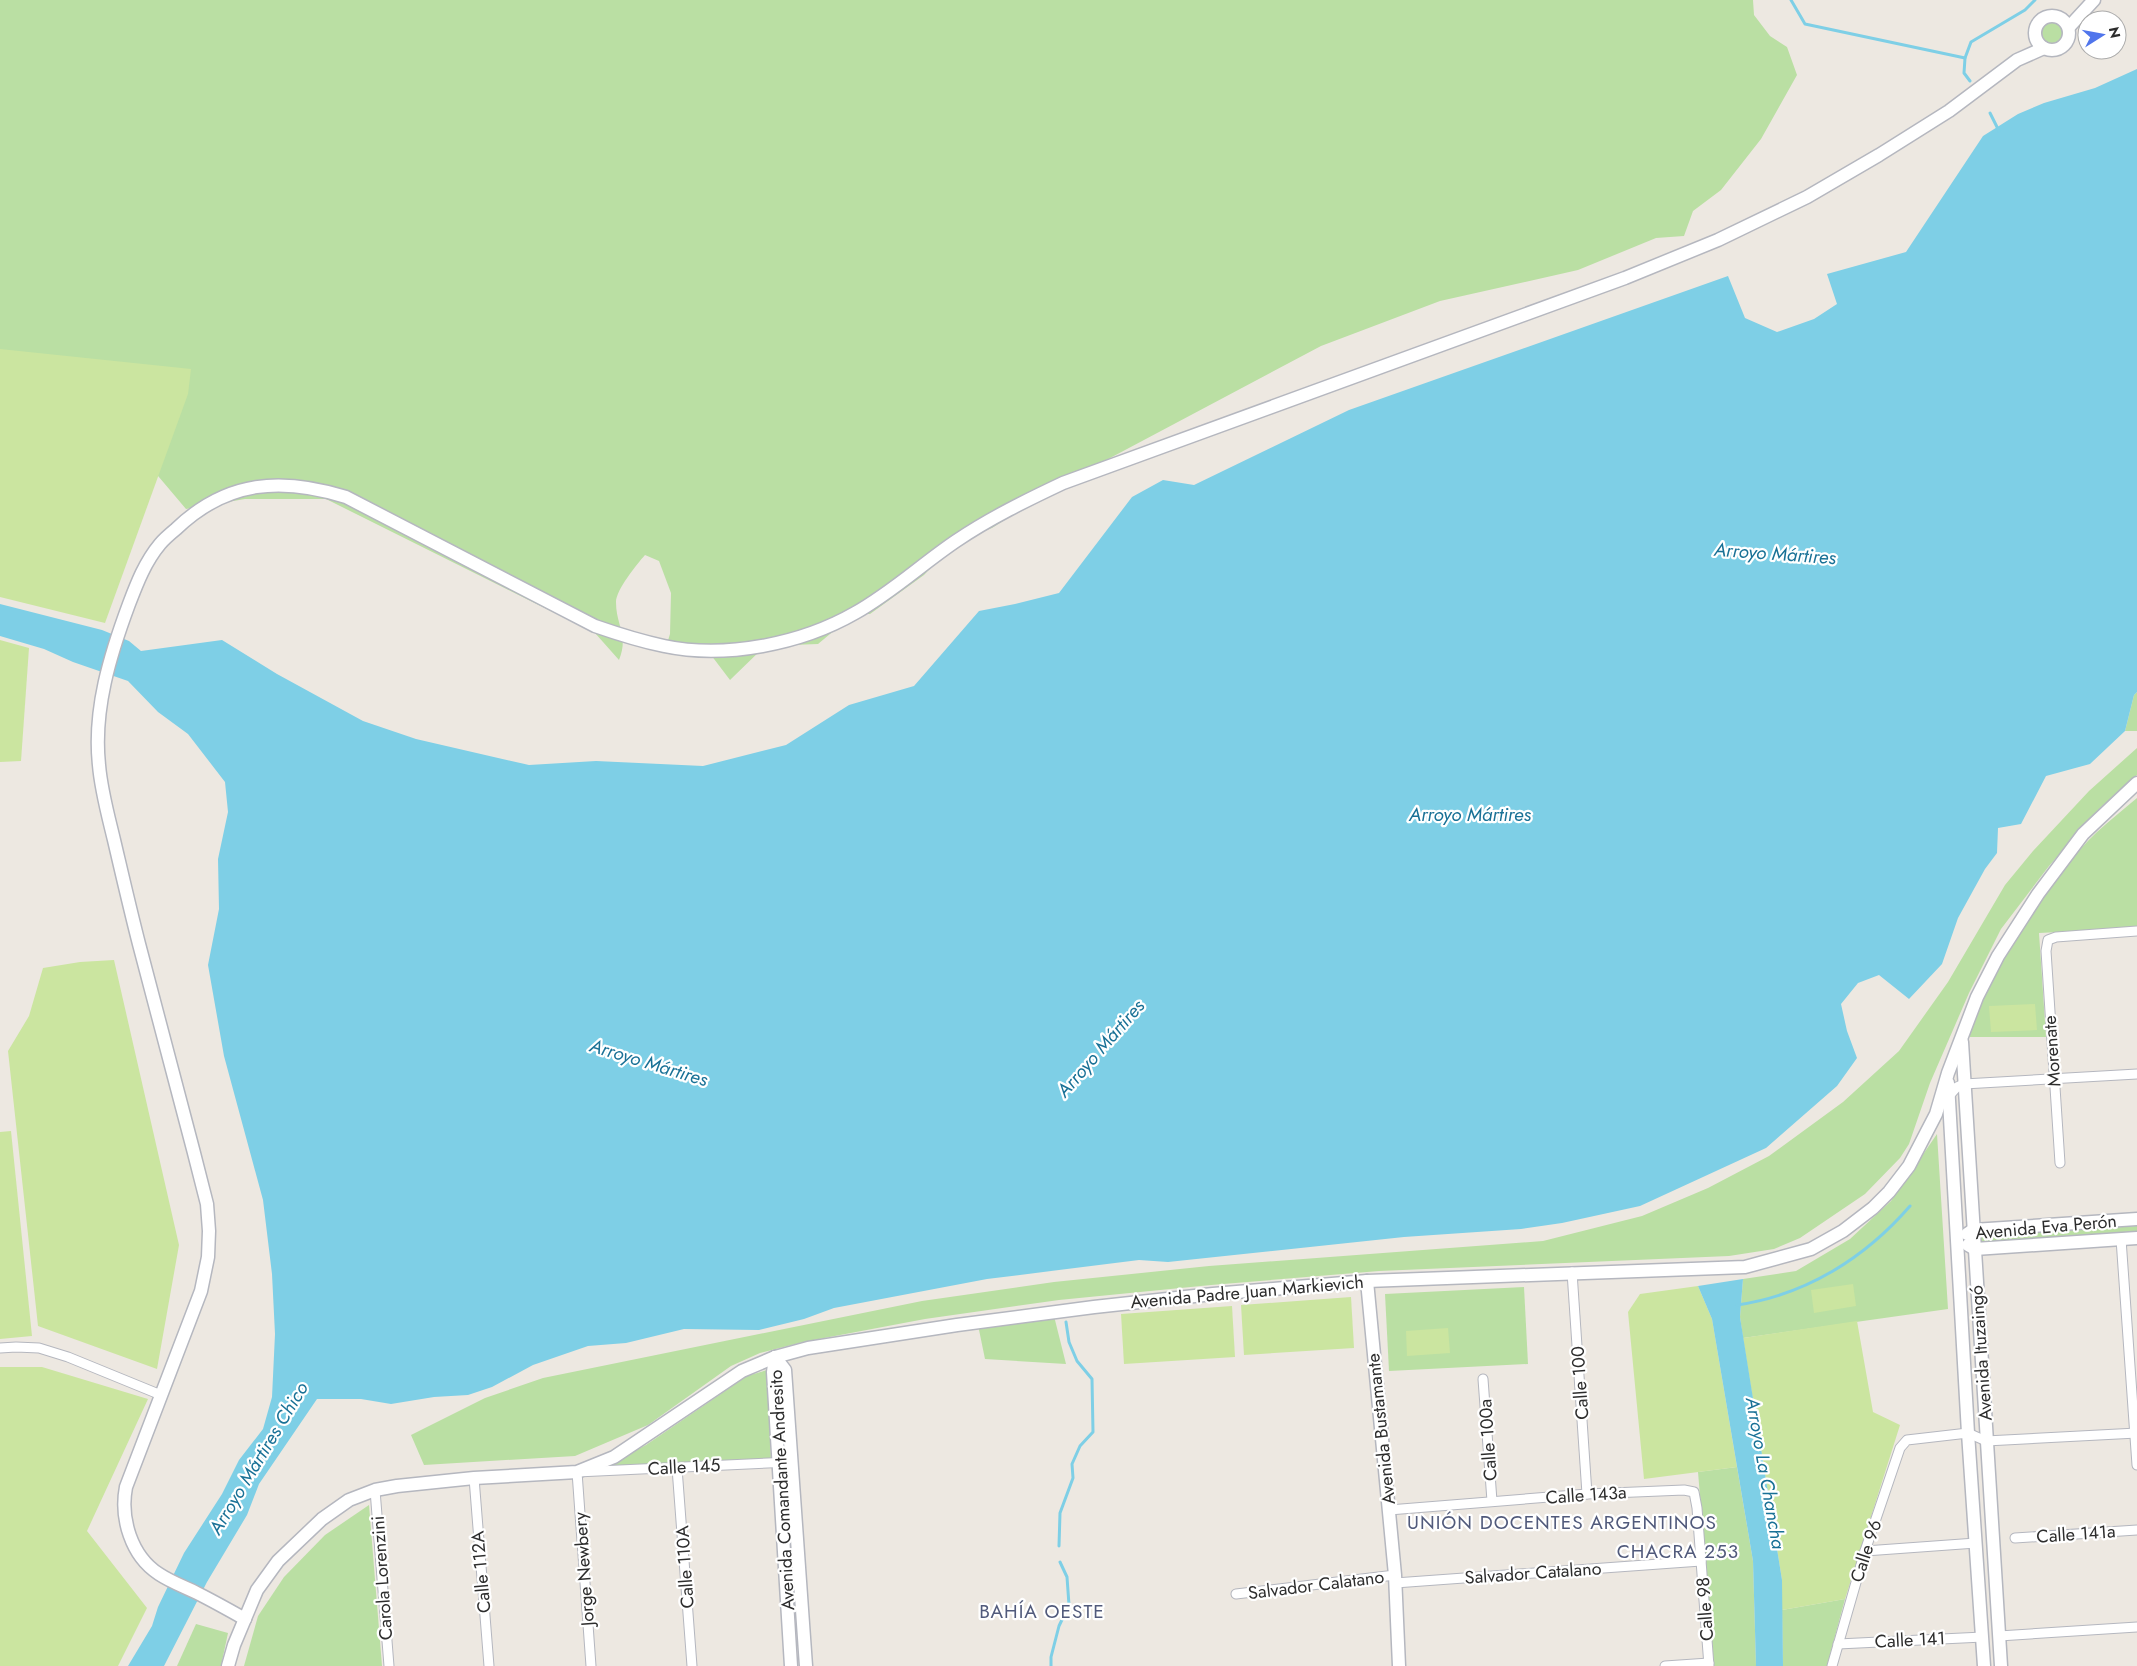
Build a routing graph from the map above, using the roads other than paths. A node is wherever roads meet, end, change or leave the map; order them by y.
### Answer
1 (2093, 0) edge
2 (2064, 23) junction
3 (2036, 36) junction
4 (2044, 48) junction
5 (2017, 60) junction
6 (2137, 783) edge
7 (2137, 932) edge
8 (1961, 1040) junction
9 (1948, 1073) junction
10 (2137, 1074) edge
11 (2054, 1079) junction
12 (1964, 1084) junction
13 (1949, 1096) junction
14 (2060, 1163) dead end
15 (2137, 1219) edge
16 (1973, 1230) junction
17 (2137, 1238) edge
18 (2121, 1239) junction
19 (1958, 1240) junction
20 (1975, 1249) junction
21 (1572, 1272) junction
22 (1367, 1281) junction
23 (0, 1348) edge
24 (775, 1357) junction
25 (1483, 1379) dead end
26 (161, 1395) junction
27 (2136, 1433) edge
28 (1968, 1434) junction
29 (1986, 1441) junction
30 (785, 1463) junction
31 (2137, 1465) edge
32 (677, 1468) junction
33 (577, 1472) junction
34 (474, 1478) junction
35 (375, 1490) junction
36 (1694, 1492) joint
37 (1587, 1494) junction
38 (1492, 1501) junction
39 (1389, 1510) junction
40 (2137, 1530) edge
41 (2015, 1538) dead end
42 (1976, 1543) junction
43 (1865, 1551) junction
44 (1701, 1561) junction
45 (1395, 1579) junction
46 (1236, 1594) dead end
47 (244, 1619) junction
48 (2137, 1627) edge
49 (1999, 1636) junction
50 (1982, 1637) junction
51 (1838, 1644) junction
52 (1709, 1664) edge
53 (228, 1666) edge
54 (389, 1666) edge
55 (489, 1666) edge
56 (591, 1666) edge
57 (692, 1666) edge
58 (791, 1666) edge
59 (806, 1666) edge
60 (1400, 1666) edge
61 (1665, 1666) edge
62 (1832, 1666) edge
63 (1984, 1666) edge
64 (2001, 1666) edge

1 - 2 main road
2 - 3 main road
2 - 4 main road
3 - 4 main road
3 - 5 main road
4 - 5 main road
5 - 26 main road
6 - 8 main road, Avenida Padre Juan Markievich
7 - 11 street, Morenate
8 - 9 main road, Avenida Padre Juan Markievich
8 - 12 main road, Avenida Ituzaingó
9 - 13 main road, Avenida Ituzaingó
9 - 21 main road, Avenida Padre Juan Markievich
10 - 11 street
11 - 12 street
11 - 14 street, Morenate
12 - 13 street
12 - 16 main road, Avenida Ituzaingó
13 - 19 main road, Avenida Ituzaingó
15 - 16 main road, Avenida Eva Perón
16 - 19 main road, Avenida Eva Perón
16 - 20 main road, Avenida Ituzaingó
17 - 18 main road, Avenida Eva Perón
18 - 20 main road, Avenida Eva Perón
18 - 27 street
19 - 20 main road, Avenida Eva Perón
19 - 28 main road, Avenida Ituzaingó
20 - 29 main road, Avenida Ituzaingó
21 - 22 main road, Avenida Padre Juan Markievich
21 - 37 street, Calle 100
22 - 24 main road, Avenida Padre Juan Markievich
22 - 39 main road, Avenida Bustamante
23 - 26 street
24 - 30 main road, Avenida Comandante Andresito
24 - 33 main road, Avenida Padre Juan Markievich
25 - 38 street, Calle 100a
26 - 47 main road
27 - 29 street
27 - 31 street
28 - 29 street
28 - 42 main road, Avenida Ituzaingó
28 - 43 street, Calle 96
29 - 49 main road, Avenida Ituzaingó
30 - 32 street, Calle 145
30 - 58 main road, Avenida Comandante Andresito
30 - 59 main road, Avenida Comandante Andresito
32 - 33 street, Calle 145
32 - 57 street, Calle 110A
33 - 34 main road, Avenida Padre Juan Markievich
33 - 56 street, Jorge Newbery
34 - 35 main road, Avenida Padre Juan Markievich
34 - 55 street, Calle 112A
35 - 47 main road, Avenida Padre Juan Markievich
35 - 54 street, Carola Lorenzini
36 - 37 street, Calle 143a
36 - 44 street, Calle 98
37 - 38 street, Calle 143a
38 - 39 street, Calle 143a
39 - 45 main road, Avenida Bustamante
40 - 41 street, Calle 141a
42 - 43 street
42 - 50 main road, Avenida Ituzaingó
43 - 51 street, Calle 96
44 - 45 street, Salvador Catalano
44 - 52 street, Calle 98
45 - 46 street, Salvador Calatano
45 - 60 main road, Avenida Bustamante
47 - 53 main road, Avenida Padre Juan Markievich
48 - 49 street
49 - 64 main road, Avenida Ituzaingó
50 - 51 street, Calle 141
50 - 63 main road, Avenida Ituzaingó
51 - 62 street, Calle 96
52 - 61 street

